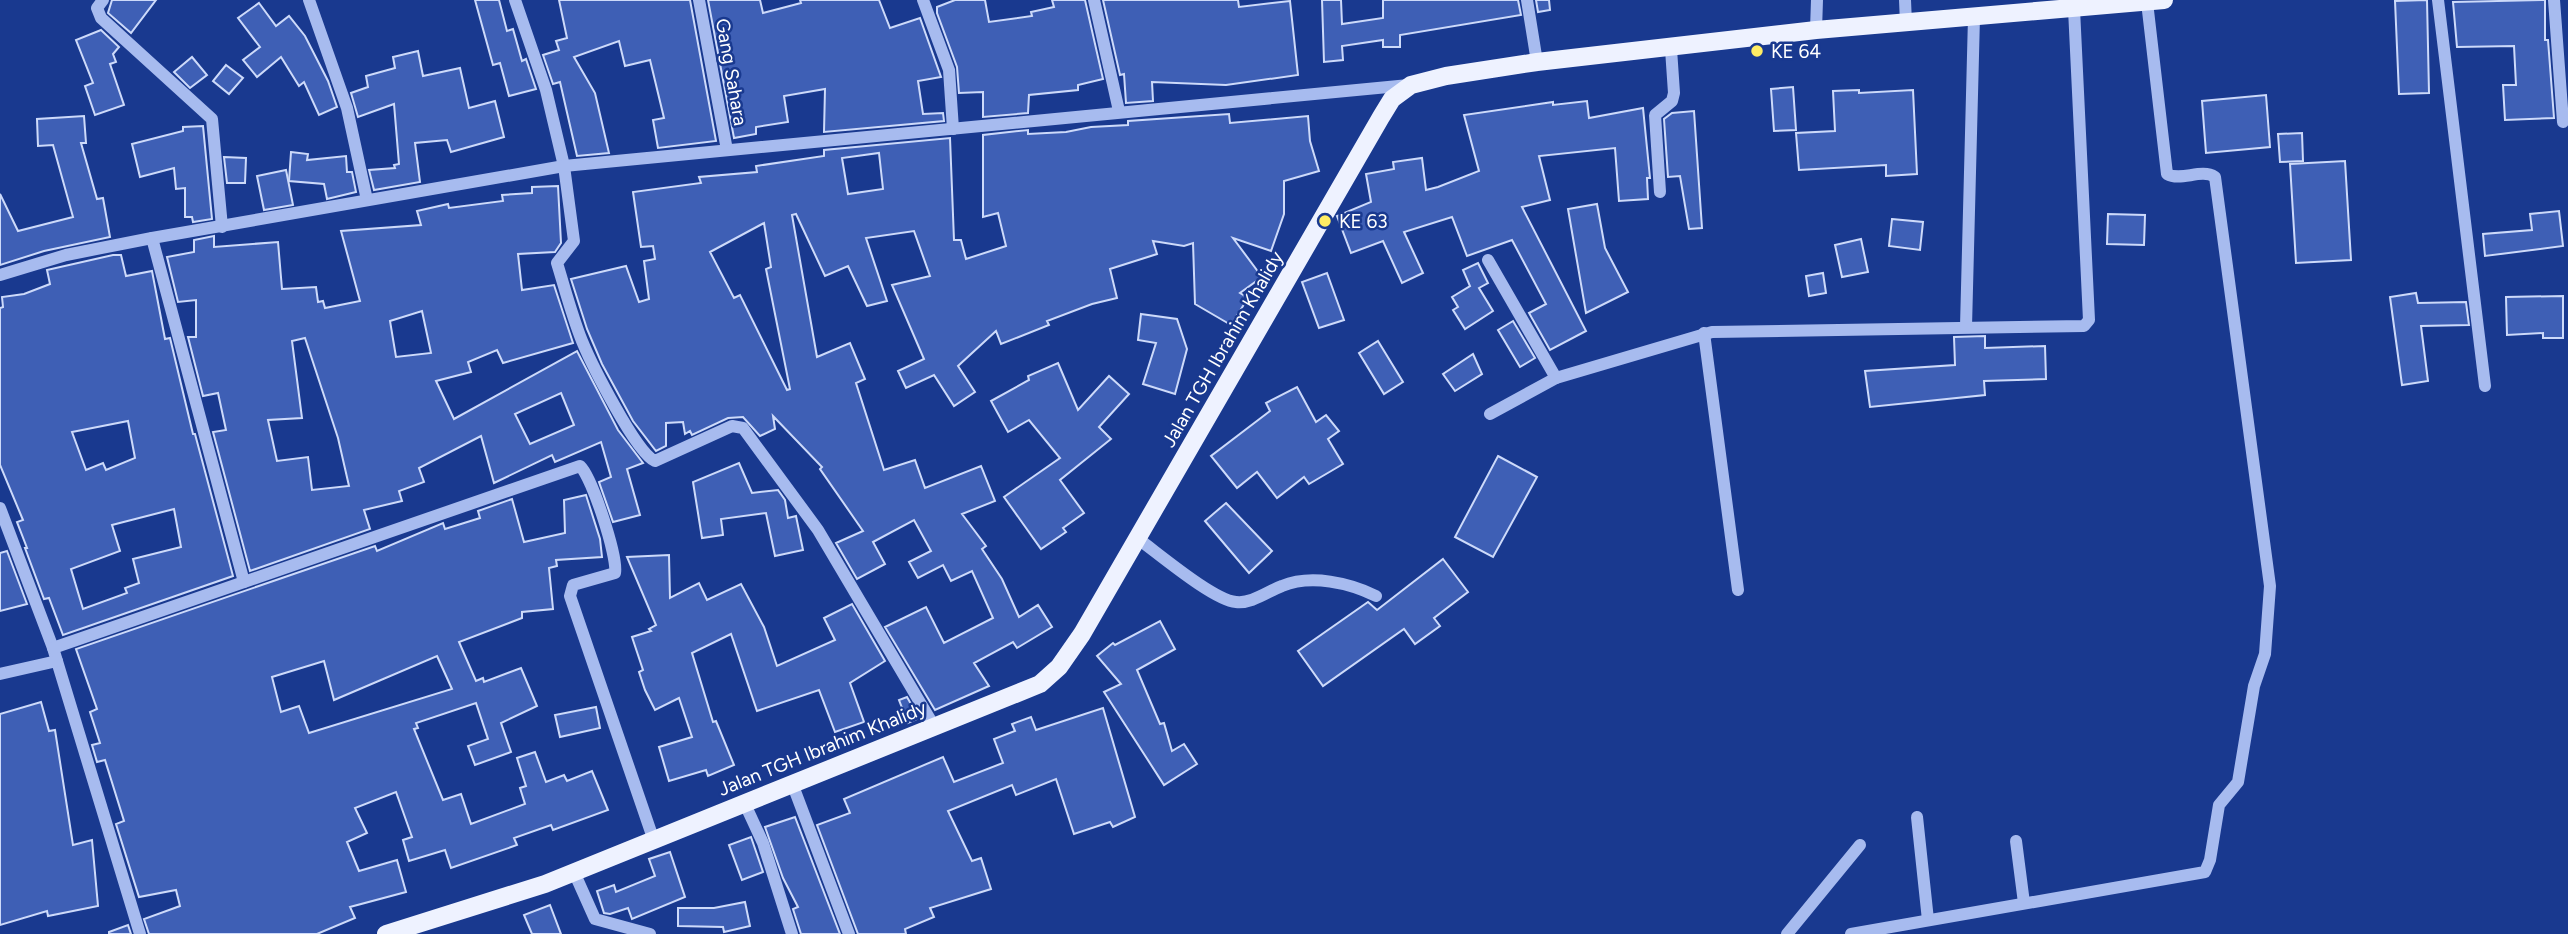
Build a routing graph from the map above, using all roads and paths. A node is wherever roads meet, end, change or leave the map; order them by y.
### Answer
1 (103, 0) edge
2 (309, 0) edge
3 (515, 0) edge
4 (699, 0) edge
5 (923, 0) edge
6 (1094, 0) edge
7 (1527, 0) edge
8 (1817, 0) edge
9 (1905, 0) edge
10 (2438, 0) edge
11 (2554, 0) edge
12 (2156, 1) edge
13 (2074, 9) junction
14 (1974, 17) junction
15 (1906, 23) junction
16 (1816, 30) junction
17 (1671, 49) junction
18 (1537, 62) junction
19 (1410, 85) junction
20 (1119, 111) junction
21 (2563, 122) dead end
22 (953, 129) junction
23 (727, 150) junction
24 (564, 166) junction
25 (1660, 192) dead end
26 (366, 200) junction
27 (222, 227) junction
28 (152, 238) junction
29 (1488, 261) dead end
30 (0, 275) edge
31 (1966, 327) junction
32 (1704, 333) junction
33 (1556, 378) junction
34 (2486, 386) dead end
35 (1490, 414) dead end
36 (0, 508) edge
37 (1137, 538) junction
38 (244, 582) junction
39 (1738, 590) dead end
40 (1376, 596) dead end
41 (55, 654) junction
42 (0, 674) edge
43 (934, 726) junction
44 (792, 783) junction
45 (744, 802) junction
46 (1917, 817) dead end
47 (653, 838) junction
48 (2016, 841) dead end
49 (1860, 845) dead end
50 (574, 872) junction
51 (2024, 904) junction
52 (1928, 920) junction
53 (141, 934) edge
54 (386, 934) edge
55 (650, 934) edge
56 (792, 934) edge
57 (849, 934) edge
58 (1787, 934) edge
59 (1851, 934) edge

1 - 27 street
2 - 26 street
3 - 24 street
4 - 23 street, Gang Sahara
5 - 22 street
6 - 20 street
7 - 18 street
8 - 16 street
9 - 15 street
10 - 34 street
11 - 21 street
12 - 13 main road
12 - 51 street
13 - 14 main road
13 - 31 street
14 - 15 main road
14 - 31 street
15 - 16 main road
16 - 17 main road
17 - 18 main road
17 - 25 street
18 - 19 main road
19 - 20 street
19 - 37 main road, Jalan TGH Ibrahim Khalidy
20 - 22 street
22 - 23 street
23 - 24 street
24 - 26 street
24 - 43 street
26 - 27 street
27 - 28 street
28 - 30 street
28 - 38 street
29 - 33 street
31 - 32 street
32 - 33 street
32 - 39 street
33 - 35 street
36 - 41 street
37 - 40 street
37 - 43 main road, Jalan TGH Ibrahim Khalidy
38 - 41 street
38 - 47 street
41 - 42 street
41 - 53 street
43 - 44 main road, Jalan TGH Ibrahim Khalidy
44 - 45 main road, Jalan TGH Ibrahim Khalidy
44 - 57 street
45 - 47 main road, Jalan TGH Ibrahim Khalidy
45 - 56 street
46 - 52 street
47 - 50 main road, Jalan TGH Ibrahim Khalidy
48 - 51 street
49 - 58 street
50 - 54 main road, Jalan TGH Ibrahim Khalidy
50 - 55 street
51 - 52 street
52 - 59 street

